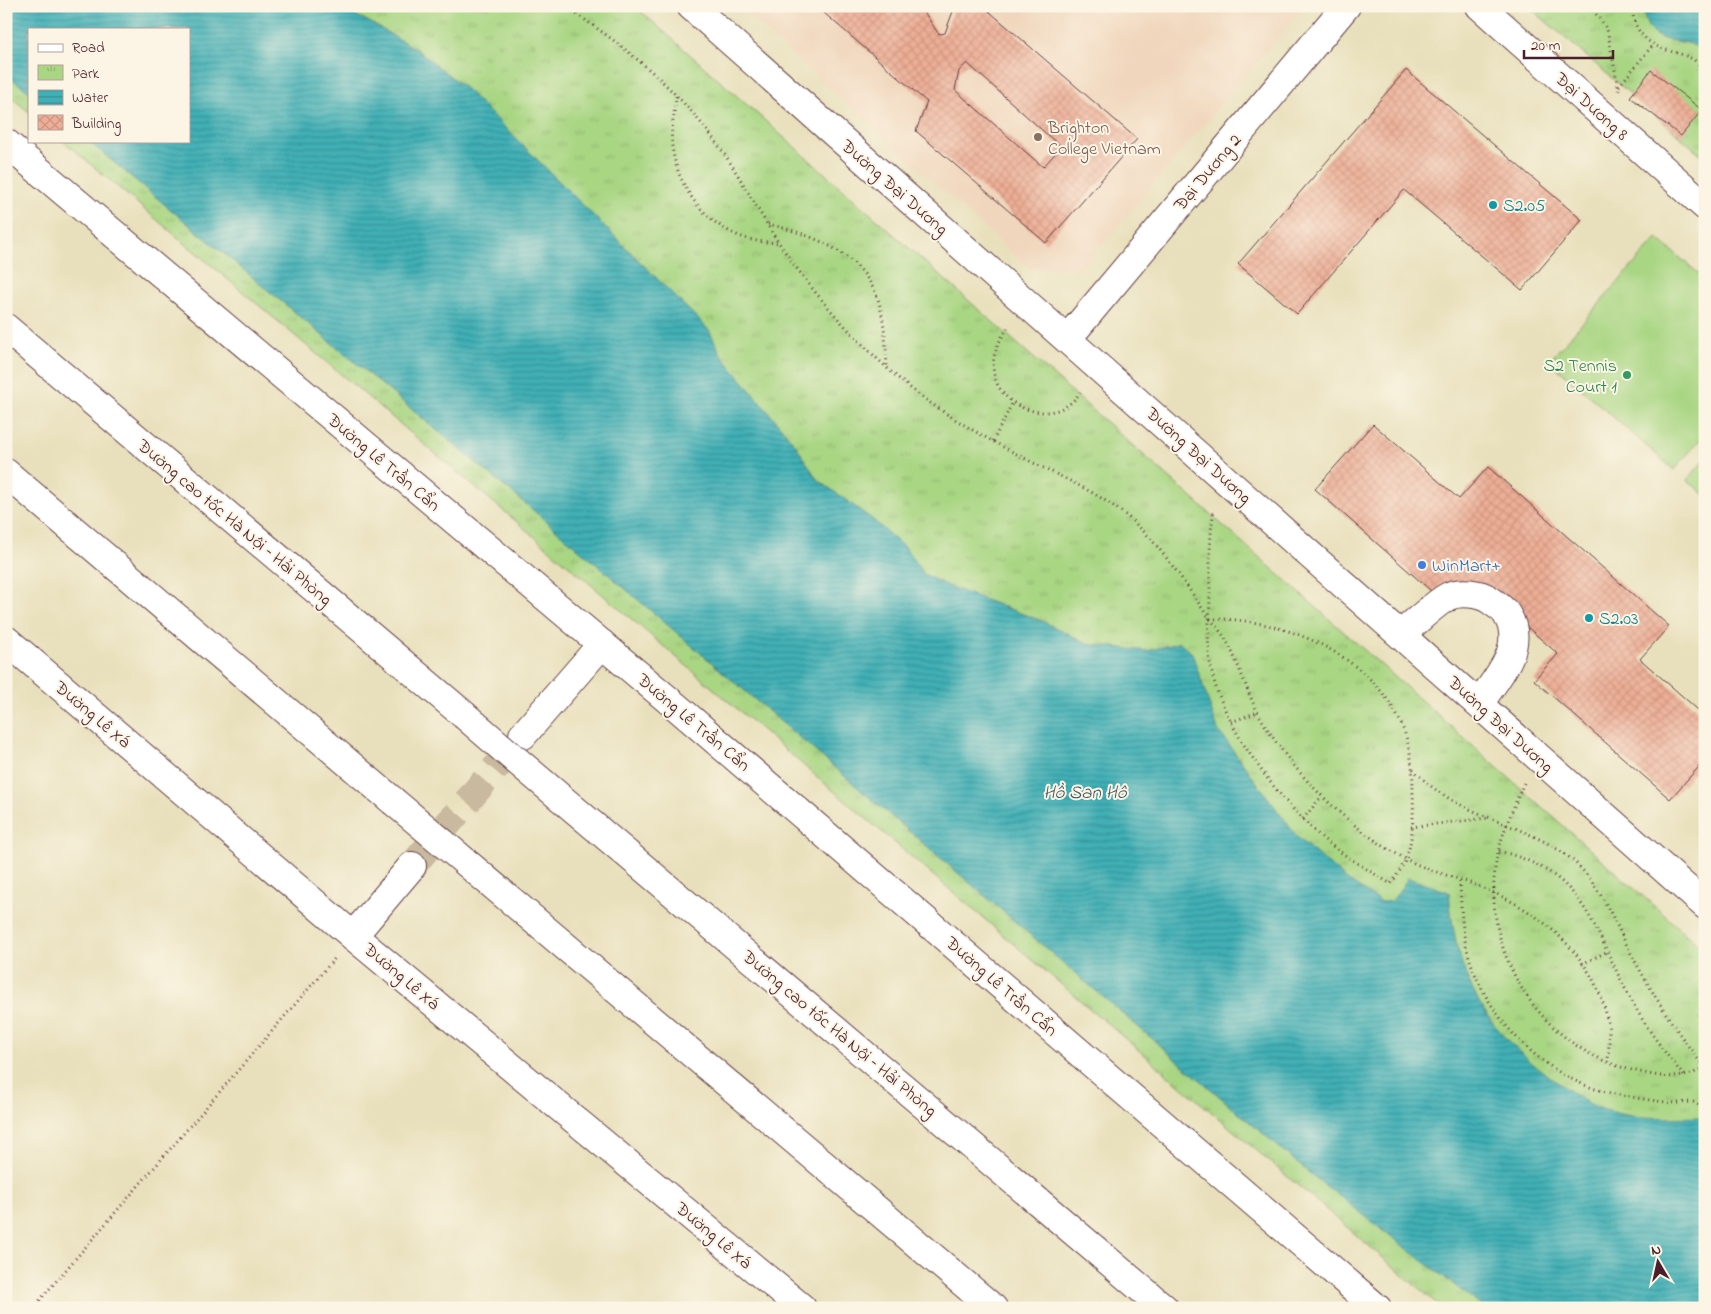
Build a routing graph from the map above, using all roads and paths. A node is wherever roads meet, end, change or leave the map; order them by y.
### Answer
1 (564, 6) edge
2 (691, 6) edge
3 (1346, 6) edge
4 (1480, 6) edge
5 (1590, 6) edge
6 (1633, 6) edge
7 (1652, 46) junction
8 (1705, 73) edge
9 (1619, 86) junction
10 (676, 95) junction
11 (1619, 96) dead end
12 (6, 143) edge
13 (1705, 206) edge
14 (767, 224) junction
15 (778, 242) junction
16 (6, 328) edge
17 (1008, 328) dead end
18 (1068, 338) junction
19 (887, 368) junction
20 (1080, 392) dead end
21 (1013, 402) junction
22 (993, 441) junction
23 (6, 474) edge
24 (1214, 509) dead end
25 (1210, 620) junction
26 (1401, 634) junction
27 (6, 640) edge
28 (602, 644) junction
29 (1479, 704) junction
30 (1258, 712) junction
31 (1232, 722) junction
32 (520, 747) junction
33 (1413, 768) junction
34 (1524, 782) dead end
35 (1322, 796) junction
36 (1488, 818) junction
37 (1303, 819) junction
38 (1506, 825) junction
39 (1411, 827) junction
40 (1499, 850) junction
41 (1406, 859) junction
42 (412, 866) tunnel mouth
43 (1460, 881) junction
44 (1494, 893) junction
45 (1705, 904) edge
46 (353, 936) junction
47 (1608, 951) junction
48 (1582, 964) junction
49 (1608, 1062) junction
50 (1705, 1068) edge
51 (1684, 1076) junction
52 (1705, 1109) edge
53 (33, 1308) edge
54 (802, 1308) edge
55 (993, 1308) edge
56 (1164, 1308) edge
57 (1377, 1308) edge

1 - 10 path
2 - 18 main road, Đường Đại Dương
3 - 18 main road, Đại Dương 2
4 - 13 main road, Đại Dương 8
5 - 9 path
6 - 7 path
7 - 8 path
7 - 9 path
9 - 11 path
10 - 14 path
10 - 15 path
12 - 28 main road, Đường Lê Trần Cẩn
14 - 15 path
14 - 19 path
15 - 19 path
16 - 32 main road, Đường cao tốc Hà Nội – Hải Phòng, bridge
17 - 21 path
18 - 26 main road, Đường Đại Dương
19 - 22 path
20 - 21 path
21 - 22 path
22 - 25 path
23 - 55 main road, bridge
24 - 25 path
25 - 30 path
25 - 31 path
25 - 33 path
26 - 29 main road, Đường Đại Dương
26 - 29 main road
27 - 46 main road, Đường Lê Xá
28 - 32 main road
28 - 57 main road, Đường Lê Trần Cẩn
29 - 45 main road, Đường Đại Dương
30 - 31 path
30 - 35 path
31 - 37 path
32 - 56 main road, Đường cao tốc Hà Nội – Hải Phòng
33 - 36 path
33 - 39 path
34 - 38 path
35 - 37 path
35 - 41 path
36 - 38 path
36 - 39 path
37 - 41 path
38 - 40 path
38 - 50 path
39 - 41 path
40 - 44 path
40 - 47 path
41 - 43 path
42 - 46 main road
43 - 44 path
43 - 52 path
44 - 48 path
44 - 49 path
46 - 53 path
46 - 54 main road, Đường Lê Xá
47 - 48 path
47 - 51 path
48 - 49 path
49 - 51 path
50 - 51 path

